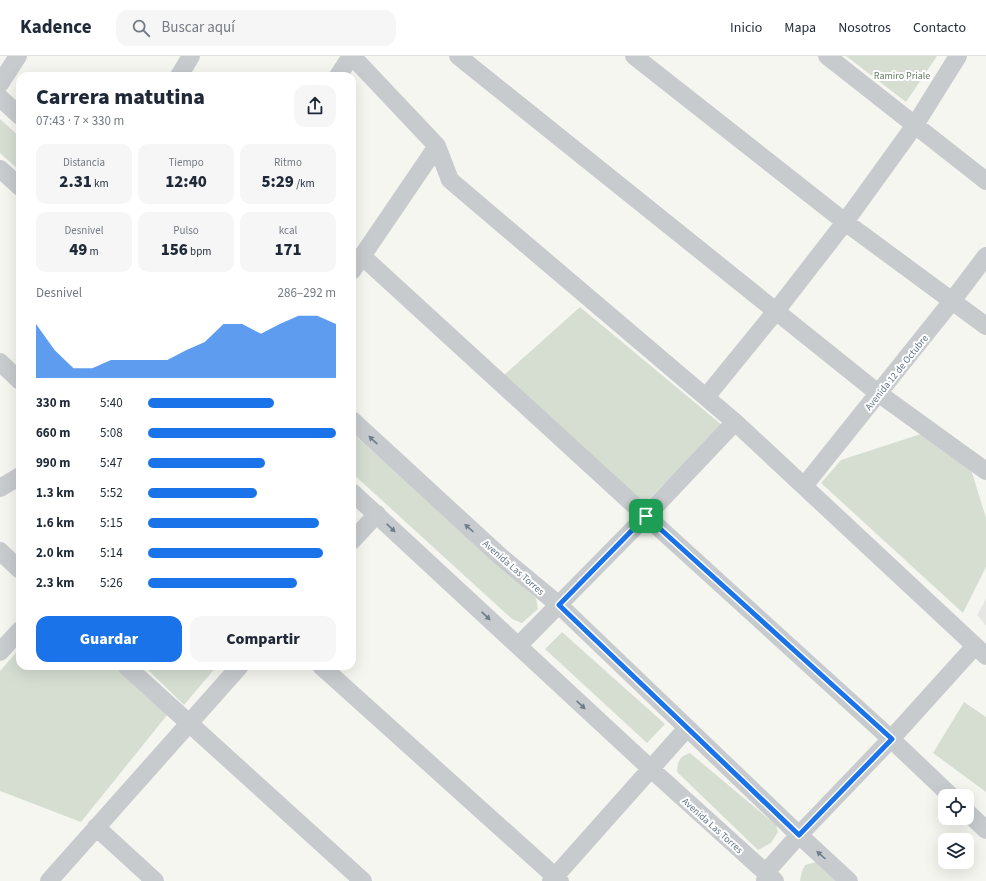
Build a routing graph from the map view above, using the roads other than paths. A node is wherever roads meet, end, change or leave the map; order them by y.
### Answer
1 (18, 56) edge
2 (191, 56) edge
3 (351, 56) edge
4 (458, 56) edge
5 (634, 56) edge
6 (827, 56) edge
7 (958, 56) edge
8 (181, 72) edge
9 (341, 72) edge
10 (0, 84) edge
11 (0, 98) edge
12 (16, 112) edge
13 (915, 126) junction
14 (436, 146) junction
15 (0, 169) edge
16 (986, 181) edge
17 (16, 183) edge
18 (844, 222) junction
19 (362, 256) junction
20 (986, 256) edge
21 (356, 265) edge
22 (952, 301) junction
23 (776, 311) junction
24 (986, 326) edge
25 (0, 362) edge
26 (16, 377) edge
27 (878, 393) junction
28 (706, 398) junction
29 (735, 422) junction
30 (356, 424) edge
31 (986, 471) edge
32 (16, 478) edge
33 (804, 486) junction
34 (0, 488) edge
35 (356, 496) edge
36 (377, 514) junction
37 (646, 516) junction
38 (356, 537) edge
39 (0, 551) edge
40 (16, 566) edge
41 (559, 605) junction
42 (16, 634) edge
43 (518, 646) junction
44 (981, 651) edge
45 (0, 652) edge
46 (130, 670) edge
47 (236, 670) edge
48 (325, 670) edge
49 (189, 723) junction
50 (687, 728) junction
51 (892, 739) junction
52 (651, 769) junction
53 (943, 789) edge
54 (974, 819) edge
55 (96, 827) junction
56 (986, 830) edge
57 (799, 835) junction
58 (769, 878) edge
59 (555, 880) edge
60 (48, 881) edge
61 (155, 881) edge
62 (363, 881) edge
63 (850, 881) edge

1 - 10 street
2 - 8 street
3 - 9 street
3 - 14 street
4 - 23 street
5 - 18 street
6 - 13 street
7 - 13 street
11 - 12 street
13 - 16 street
13 - 18 street
14 - 19 street
14 - 28 street
15 - 17 street
18 - 22 street
18 - 23 street
19 - 21 street
19 - 37 street
20 - 22 street, Avenida 12 de Octubre
22 - 24 street
22 - 27 street, Avenida 12 de Octubre
23 - 27 street
23 - 28 street
25 - 26 street
27 - 31 street
27 - 33 street, Avenida 12 de Octubre
28 - 29 street
29 - 33 street
29 - 37 street
41 -> 30 street, Avenida Las Torres
32 - 34 street
33 - 44 street
35 - 36 street, Avenida Las Torres
36 - 38 street
36 -> 43 street, Avenida Las Torres
37 - 41 street
37 - 51 street
39 - 40 street
41 - 43 street
41 - 50 street, Avenida Las Torres
42 - 45 street
43 -> 52 street, Avenida Las Torres
44 - 51 street
46 - 49 street
47 - 49 street
48 - 59 street
49 - 55 street
49 - 62 street
50 - 52 street
50 - 57 street, Avenida Las Torres
51 - 53 street
51 - 57 street
52 - 58 street, Avenida Las Torres
52 - 59 street
54 - 56 street
55 - 60 street
55 - 61 street
57 - 58 street
63 -> 57 street, Avenida Las Torres

